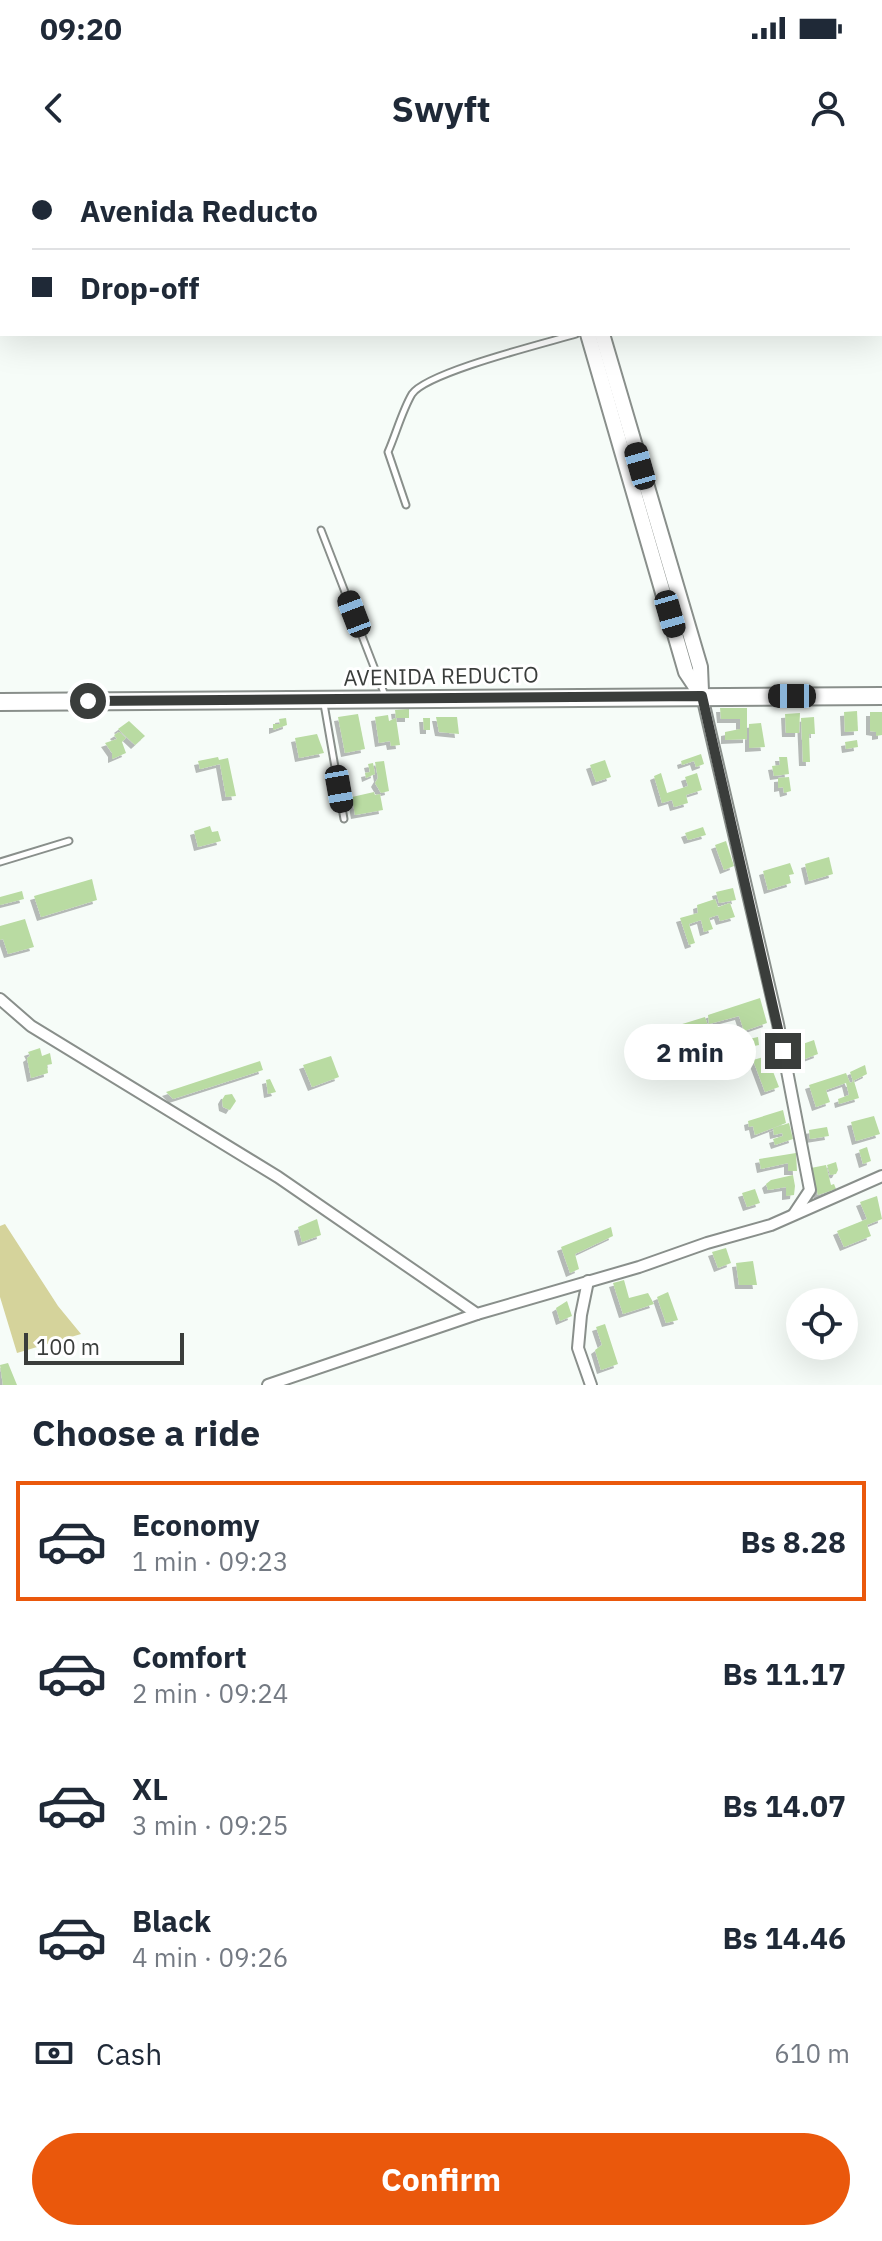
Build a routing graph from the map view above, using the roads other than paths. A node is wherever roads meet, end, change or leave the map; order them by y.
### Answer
1 (569, 336) edge
2 (589, 336) edge
3 (602, 336) edge
4 (634, 468) junction
5 (406, 505) dead end
6 (321, 530) dead end
7 (702, 696) junction
8 (882, 696) edge
9 (323, 699) junction
10 (386, 699) junction
11 (0, 702) edge
12 (344, 819) dead end
13 (69, 841) dead end
14 (0, 862) edge
15 (0, 999) edge
16 (882, 1176) edge
17 (793, 1216) junction
18 (588, 1281) junction
19 (477, 1314) junction
20 (268, 1385) edge
21 (591, 1385) edge

1 - 5 lane
2 - 4 street
3 - 4 street
4 - 7 street
6 - 10 lane
7 - 8 main road, AVENIDA REDUCTO
7 - 10 main road, AVENIDA REDUCTO
7 - 17 street
9 - 10 main road, AVENIDA REDUCTO
9 - 11 main road, AVENIDA REDUCTO
9 - 12 lane
13 - 14 lane
15 - 19 street
16 - 17 street
17 - 18 street
18 - 19 street
18 - 21 street
19 - 20 street

